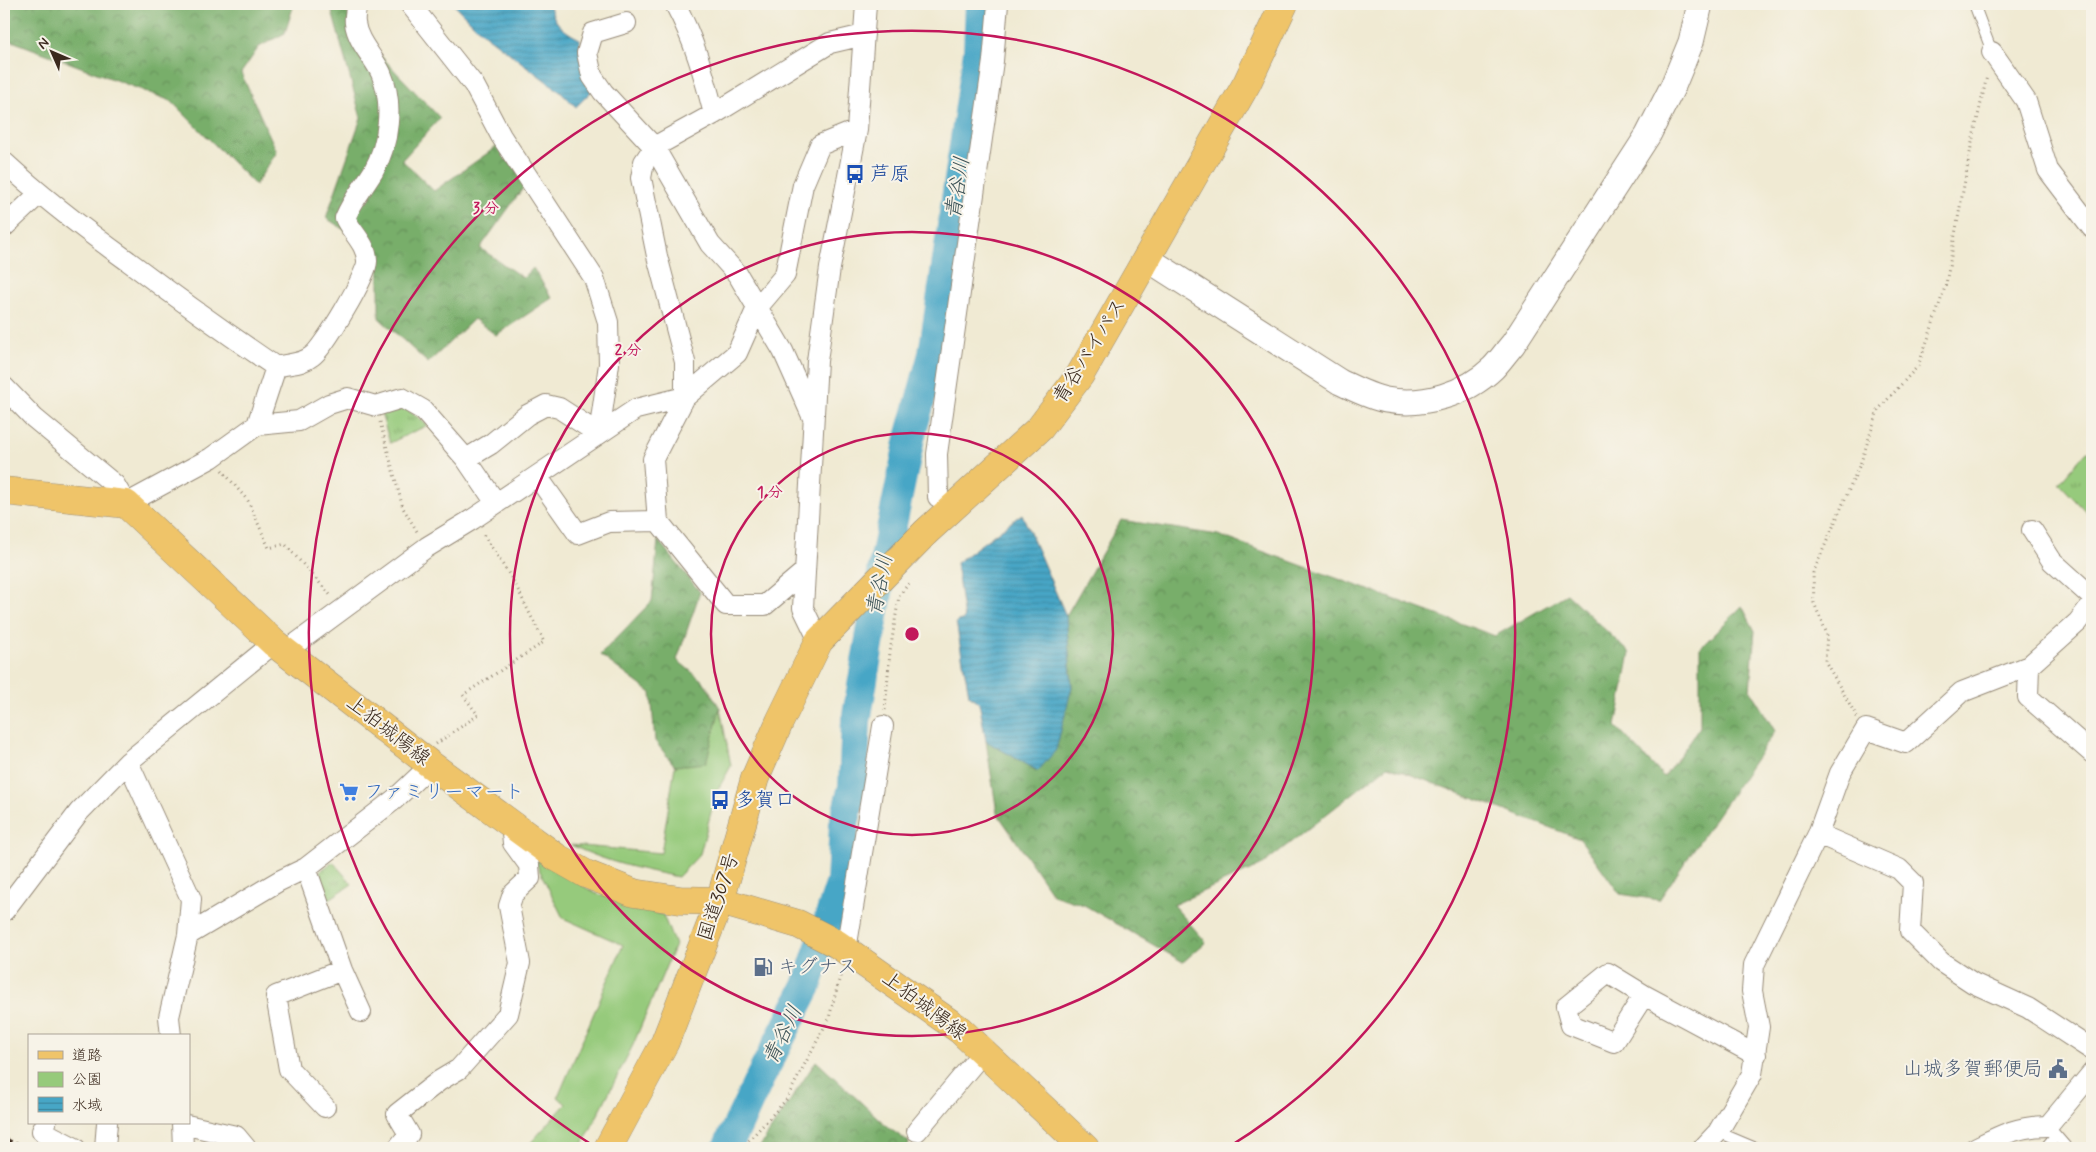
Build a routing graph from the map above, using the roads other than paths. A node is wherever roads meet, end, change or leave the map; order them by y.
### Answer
1 (357, 4) edge
2 (410, 4) edge
3 (675, 4) edge
4 (866, 4) edge
5 (998, 4) edge
6 (1284, 4) edge
7 (1700, 4) edge
8 (1974, 4) edge
9 (626, 24) dead end
10 (864, 35) junction
11 (1992, 52) joint
12 (714, 114) junction
13 (857, 130) junction
14 (654, 148) junction
15 (4, 162) edge
16 (39, 194) junction
17 (4, 227) edge
18 (2092, 228) edge
19 (1146, 258) junction
20 (757, 308) junction
21 (276, 367) junction
22 (4, 387) edge
23 (685, 397) junction
24 (814, 420) junction
25 (257, 425) junction
26 (598, 434) junction
27 (466, 459) junction
28 (536, 476) junction
29 (4, 491) edge
30 (938, 497) dead end
31 (496, 503) junction
32 (126, 504) junction
33 (658, 521) junction
34 (2032, 530) dead end
35 (805, 571) junction
36 (2092, 597) edge
37 (2092, 604) edge
38 (819, 641) junction
39 (280, 647) junction
40 (2029, 666) junction
41 (883, 726) road end
42 (2092, 753) edge
43 (425, 760) junction
44 (128, 762) junction
45 (511, 823) junction
46 (1818, 834) junction
47 (306, 868) junction
48 (720, 901) junction
49 (4, 911) edge
50 (188, 935) junction
51 (842, 947) junction
52 (342, 970) junction
53 (1644, 995) dead end
54 (361, 1012) dead end
55 (171, 1034) edge
56 (2092, 1050) edge
57 (983, 1052) junction
58 (1756, 1054) junction
59 (2092, 1073) edge
60 (325, 1107) dead end
61 (46, 1124) edge
62 (107, 1124) edge
63 (182, 1124) edge
64 (2052, 1130) junction
65 (917, 1131) dead end
66 (1718, 1132) junction
67 (75, 1148) edge
68 (105, 1148) edge
69 (183, 1148) edge
70 (246, 1148) edge
71 (398, 1148) edge
72 (608, 1148) edge
73 (1085, 1148) edge
74 (1703, 1148) edge
75 (1756, 1148) edge
76 (1975, 1148) edge
77 (2045, 1148) edge
78 (2068, 1148) edge

1 - 21 street
2 - 26 street
3 - 12 street
4 - 10 street
5 - 30 street
6 - 19 main road, 青谷バイパス
7 - 19 street
8 - 11 lane
9 - 14 street
10 - 12 street
10 - 13 street
11 - 18 street
12 - 14 street
13 - 20 street
13 - 24 street
14 - 20 street
14 - 23 street
15 - 16 street
16 - 17 street
16 - 21 street
19 - 38 main road, 青谷バイパス
20 - 23 street
20 - 24 street
21 - 25 street
22 - 32 street
23 - 26 street
23 - 33 street
24 - 35 street
25 - 27 street
25 - 32 street
26 - 27 street
26 - 28 street
27 - 31 street
28 - 31 street
28 - 33 street
29 - 32 main road
31 - 39 street
32 - 39 main road, 上狛城陽線
33 - 35 street
34 - 36 street
35 - 38 street
37 - 40 street
38 - 48 main road, 国道307号
39 - 43 main road, 上狛城陽線
39 - 44 street
40 - 42 street
40 - 46 street
41 - 51 street
43 - 45 main road, 上狛城陽線
43 - 47 street
44 - 49 street
44 - 50 street
45 - 48 main road, 上狛城陽線
45 - 71 street
46 - 56 street
46 - 58 street
47 - 50 street
47 - 52 street
48 - 51 main road, 上狛城陽線
48 - 72 main road, 国道307号
50 - 55 street
51 - 57 main road, 上狛城陽線
52 - 54 street
52 - 60 street
53 - 58 street
57 - 65 street
57 - 73 main road, 上狛城陽線
58 - 66 street
59 - 64 street
61 - 67 street
62 - 68 street
63 - 69 street
63 - 70 street
64 - 76 street
64 - 77 lane
64 - 78 lane
66 - 74 street
66 - 75 lane

